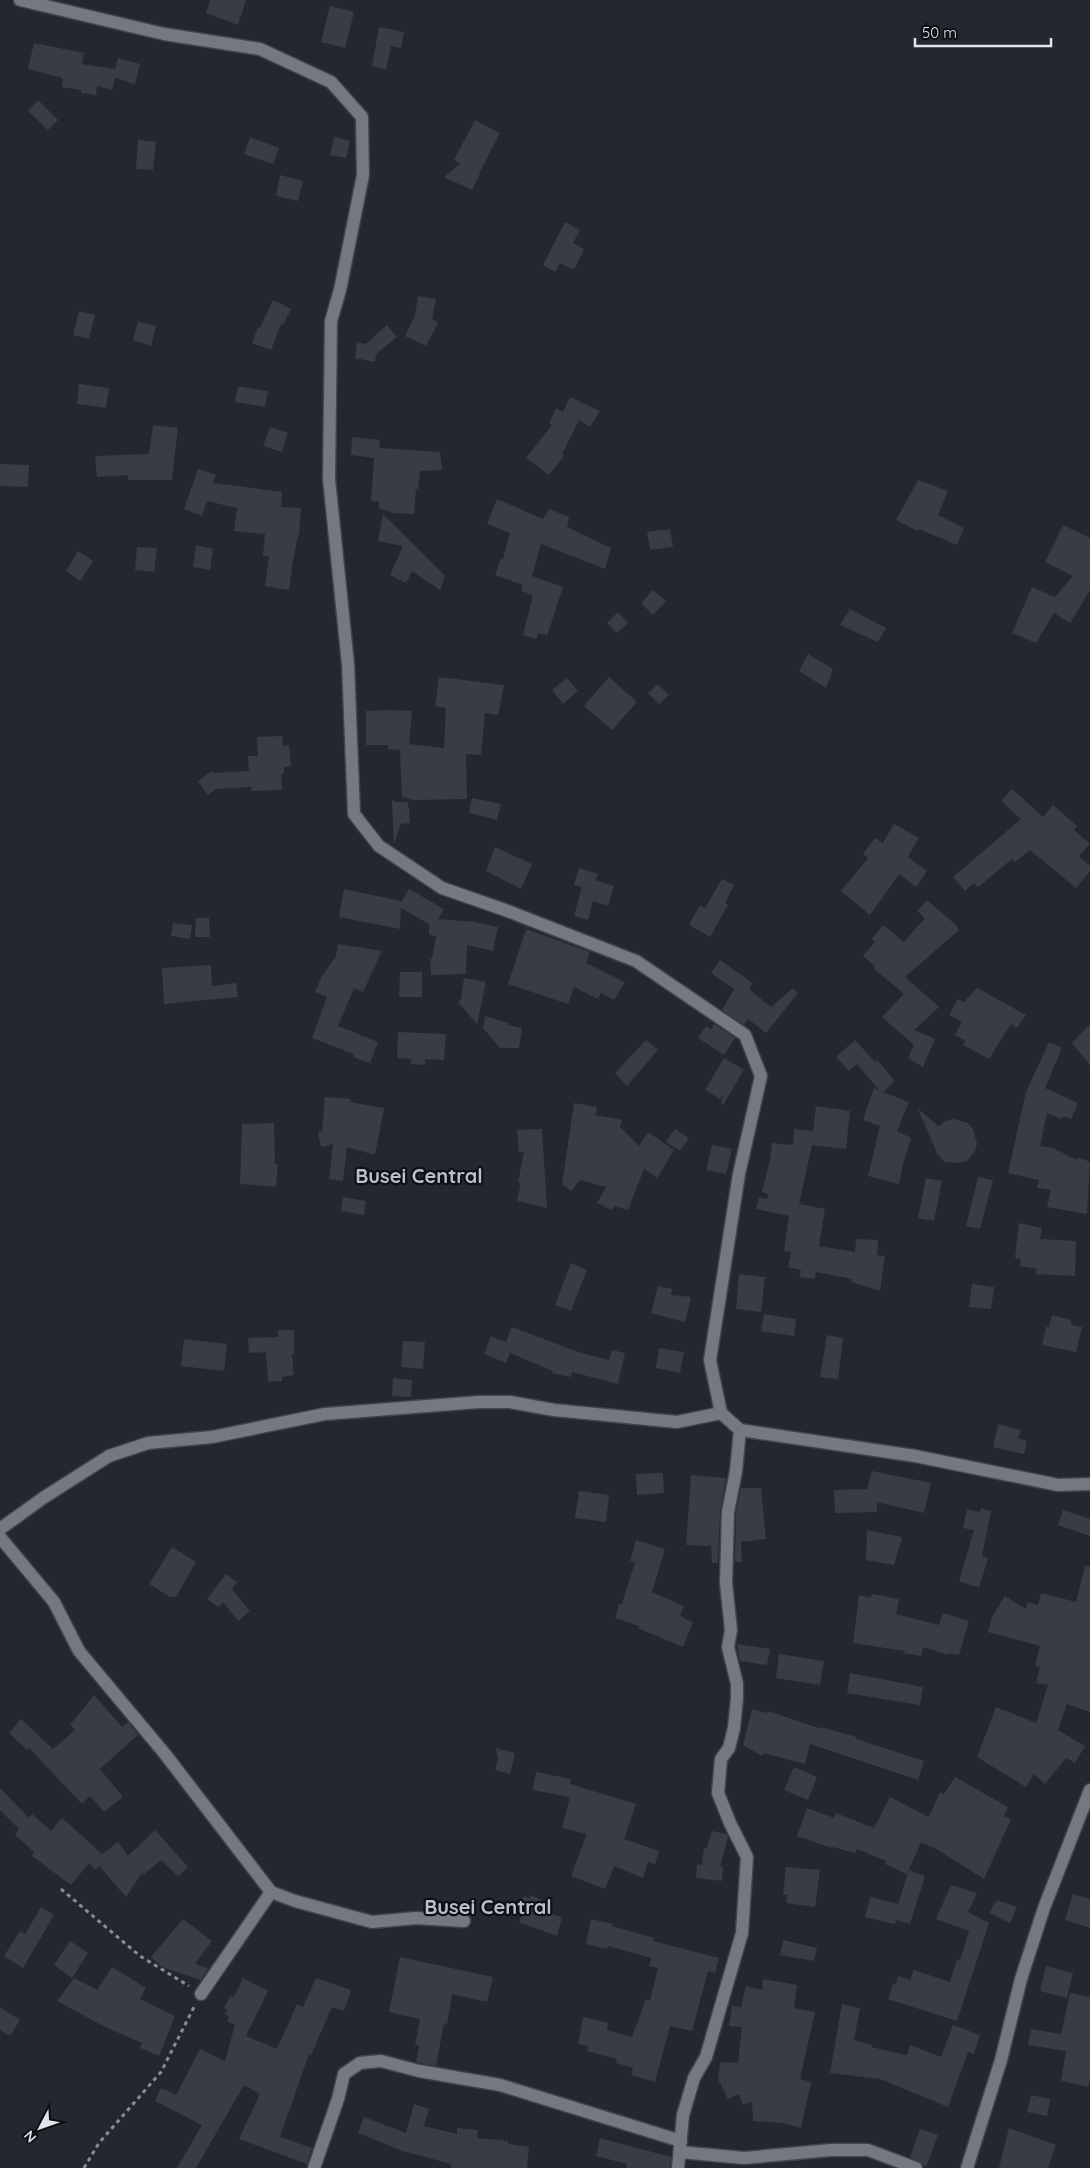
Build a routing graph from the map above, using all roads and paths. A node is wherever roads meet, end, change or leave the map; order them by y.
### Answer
1 (20, 0) edge
2 (721, 1413) junction
3 (740, 1430) junction
4 (1090, 1484) edge
5 (0, 1529) edge
6 (0, 1537) edge
7 (1090, 1790) edge
8 (61, 1889) dead end
9 (271, 1892) junction
10 (464, 1921) dead end
11 (201, 1994) junction
12 (680, 2147) junction
13 (84, 2168) edge
14 (314, 2168) edge
15 (678, 2168) edge
16 (916, 2168) edge
17 (966, 2168) edge

1 - 2 street
2 - 3 street
2 - 5 street
3 - 4 street
3 - 12 street
6 - 9 street
7 - 17 street
8 - 11 path
9 - 10 street
9 - 11 street
11 - 13 path
12 - 14 street
12 - 15 street
12 - 16 street

